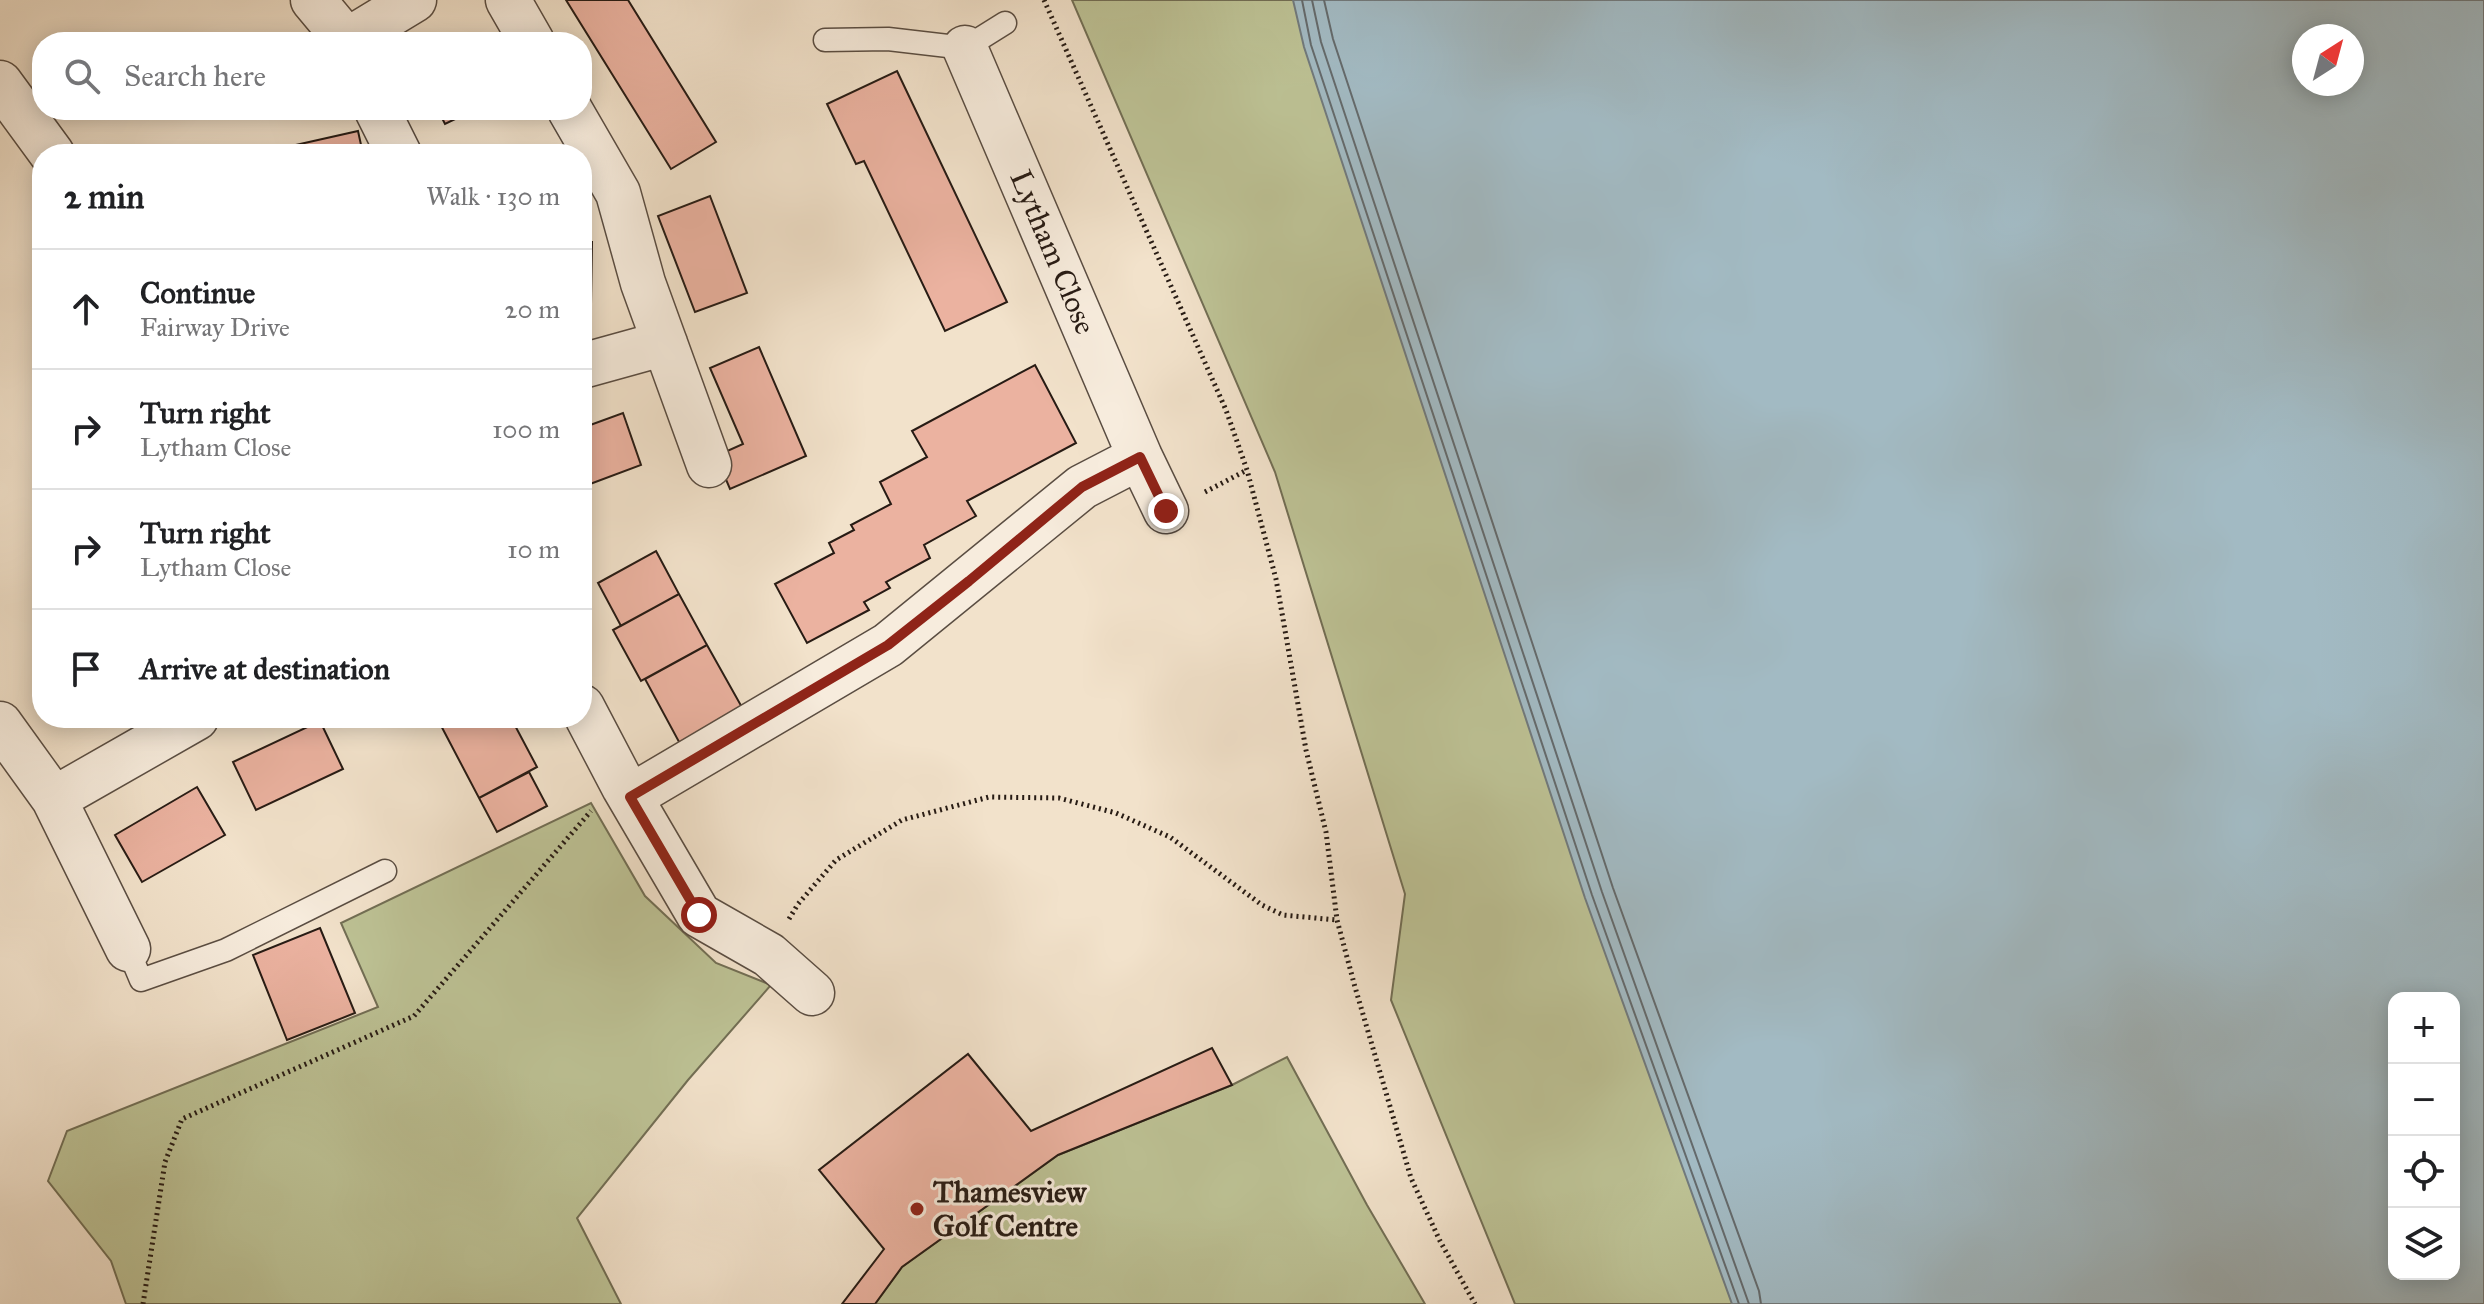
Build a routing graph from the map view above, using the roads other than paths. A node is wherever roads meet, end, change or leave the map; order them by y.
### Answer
1 (313, 0) edge
2 (414, 0) edge
3 (510, 2) edge
4 (1005, 23) dead end
5 (340, 32) edge
6 (362, 32) edge
7 (526, 32) edge
8 (825, 40) dead end
9 (965, 48) junction
10 (0, 83) edge
11 (382, 120) edge
12 (576, 120) edge
13 (45, 144) edge
14 (394, 144) edge
15 (590, 144) edge
16 (592, 148) edge
17 (665, 343) junction
18 (592, 363) edge
19 (1140, 457) junction
20 (709, 465) dead end
21 (1166, 511) dead end
22 (0, 724) edge
23 (178, 728) edge
24 (589, 728) edge
25 (54, 799) junction
26 (614, 800) junction
27 (385, 871) dead end
28 (128, 949) joint
29 (812, 993) dead end

1 - 5 street
2 - 6 street
3 - 7 street
4 - 9 lane
8 - 9 lane
9 - 19 street, Lytham Close
10 - 13 street
11 - 14 street
12 - 15 street
16 - 17 street
17 - 18 street
17 - 20 street
19 - 21 street, Lytham Close
19 - 26 street
22 - 25 street
23 - 25 street
24 - 26 street
25 - 28 street
26 - 29 street
27 - 28 lane

